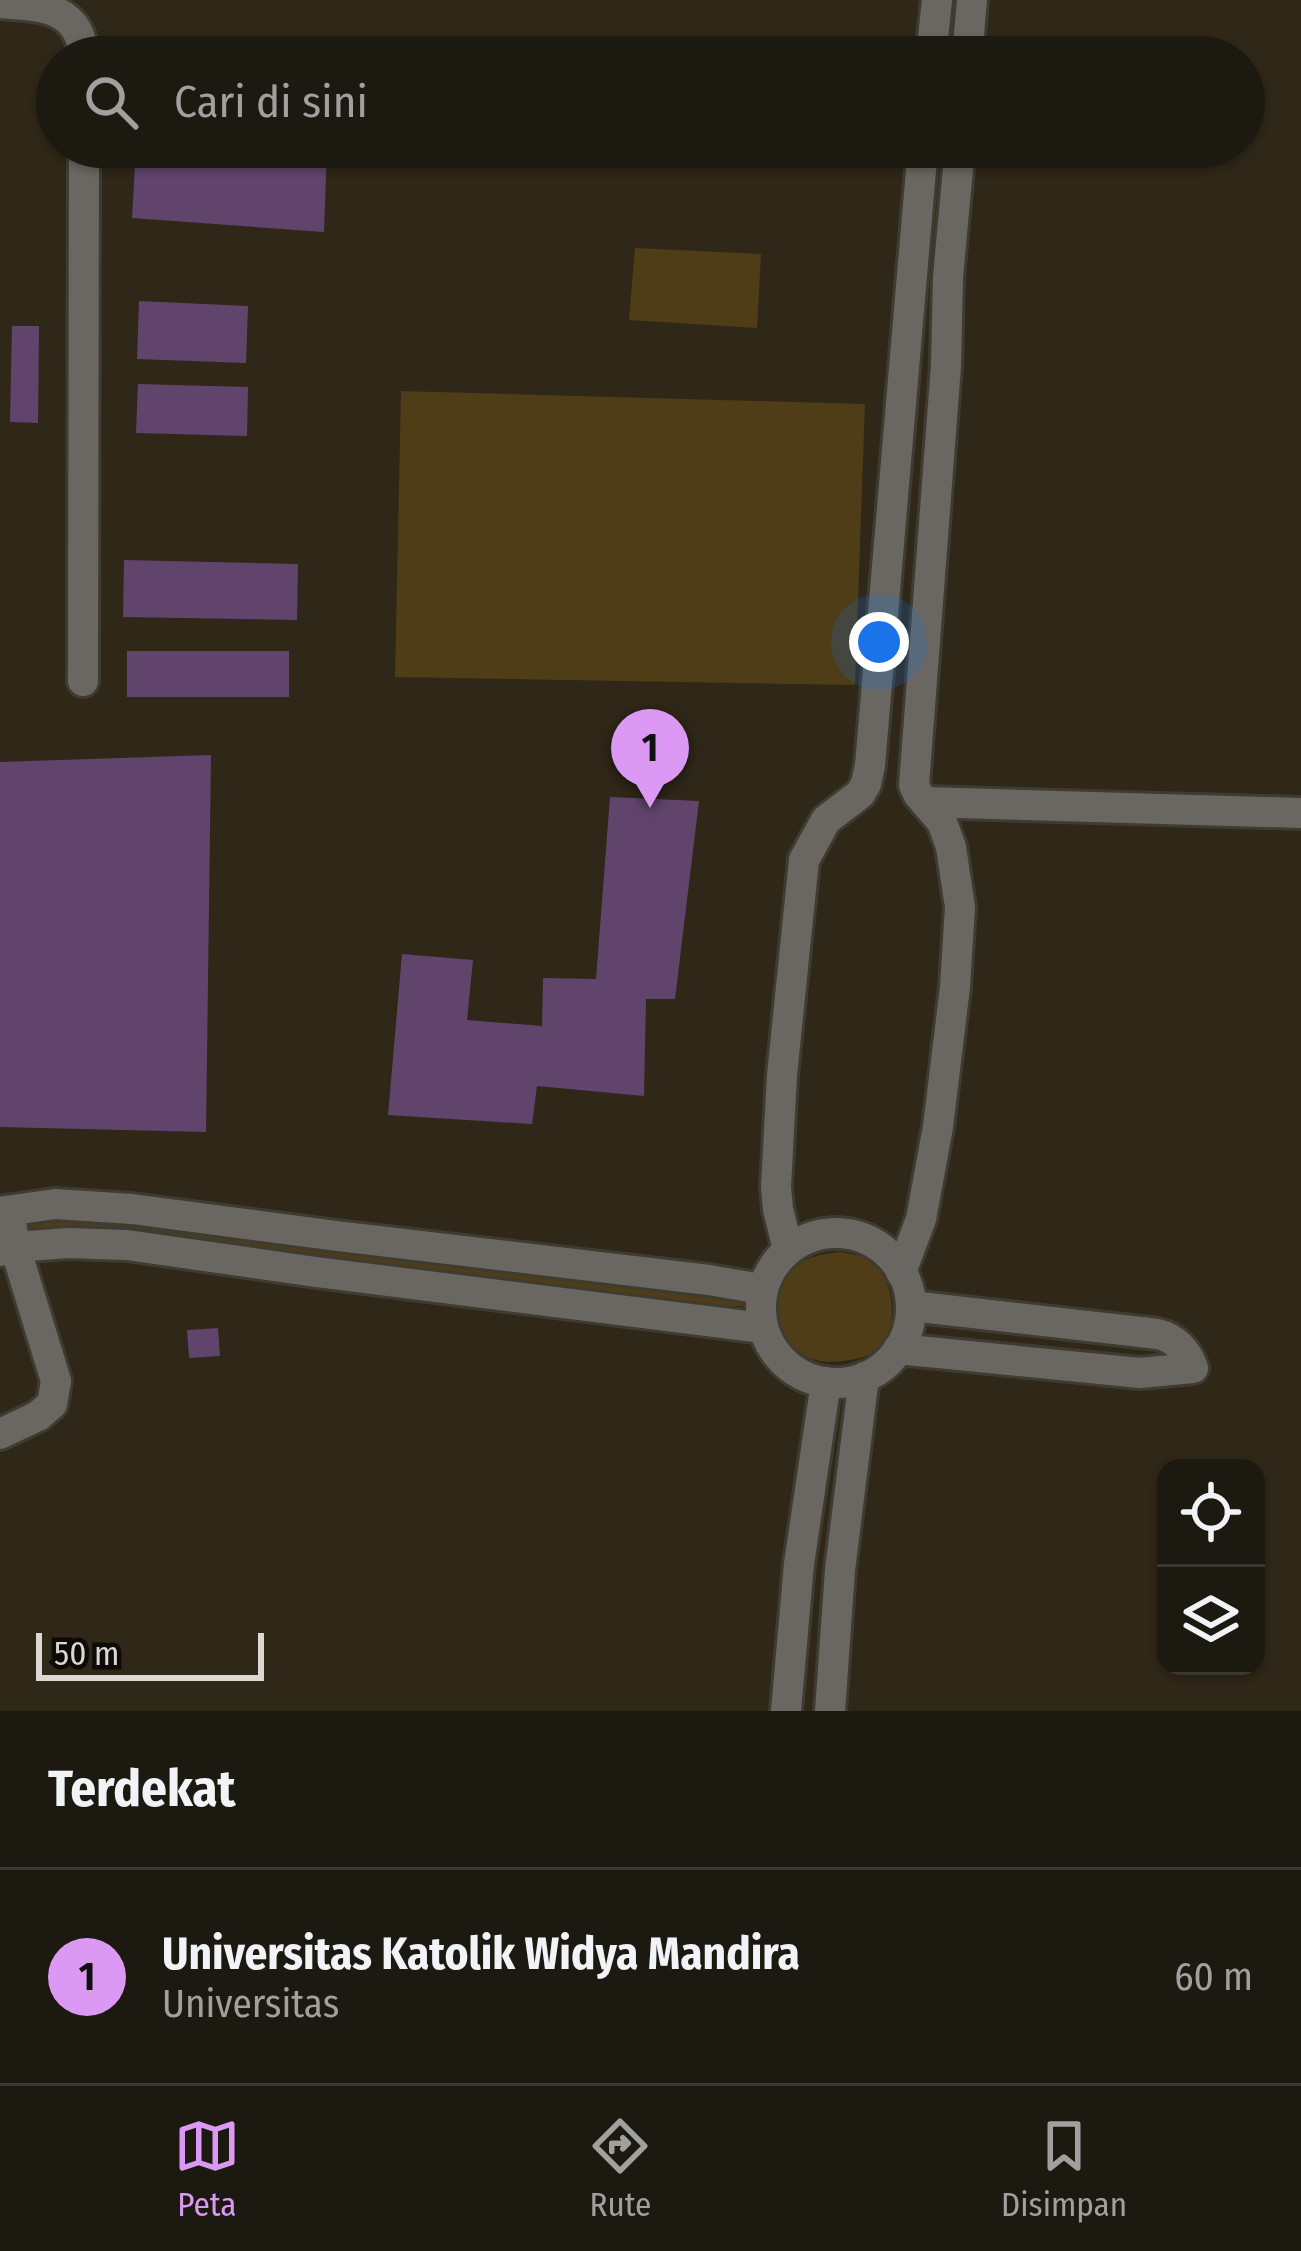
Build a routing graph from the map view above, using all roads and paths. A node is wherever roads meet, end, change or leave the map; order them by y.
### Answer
1 (937, 0) edge
2 (972, 0) edge
3 (0, 3) edge
4 (79, 36) edge
5 (934, 36) edge
6 (969, 36) edge
7 (84, 168) edge
8 (921, 168) edge
9 (958, 168) edge
10 (83, 681) dead end
11 (925, 802) junction
12 (1301, 813) edge
13 (5, 1211) edge
14 (7, 1249) edge
15 (788, 1250) junction
16 (522, 1256) junction
17 (902, 1272) junction
18 (761, 1289) junction
19 (518, 1297) junction
20 (911, 1306) junction
21 (763, 1328) junction
22 (898, 1349) junction
23 (864, 1377) junction
24 (826, 1382) junction
25 (0, 1434) edge
26 (799, 1564) junction
27 (840, 1570) junction
28 (786, 1711) edge
29 (830, 1711) edge

1 - 5 street
2 - 6 street
3 - 4 street
7 - 10 street
8 - 15 street
9 - 11 street
11 - 12 street
11 - 17 street
13 - 14 street
13 - 16 street
14 - 19 street
14 - 25 street
15 - 17 street
15 - 18 street
16 - 18 street
16 - 19 street
17 - 20 street
18 - 21 street
19 - 21 street
20 - 22 street
20 - 22 street
21 - 24 street
22 - 23 street
23 - 24 street
23 - 27 street
24 - 26 street
26 - 27 street
26 - 28 street
27 - 29 street

